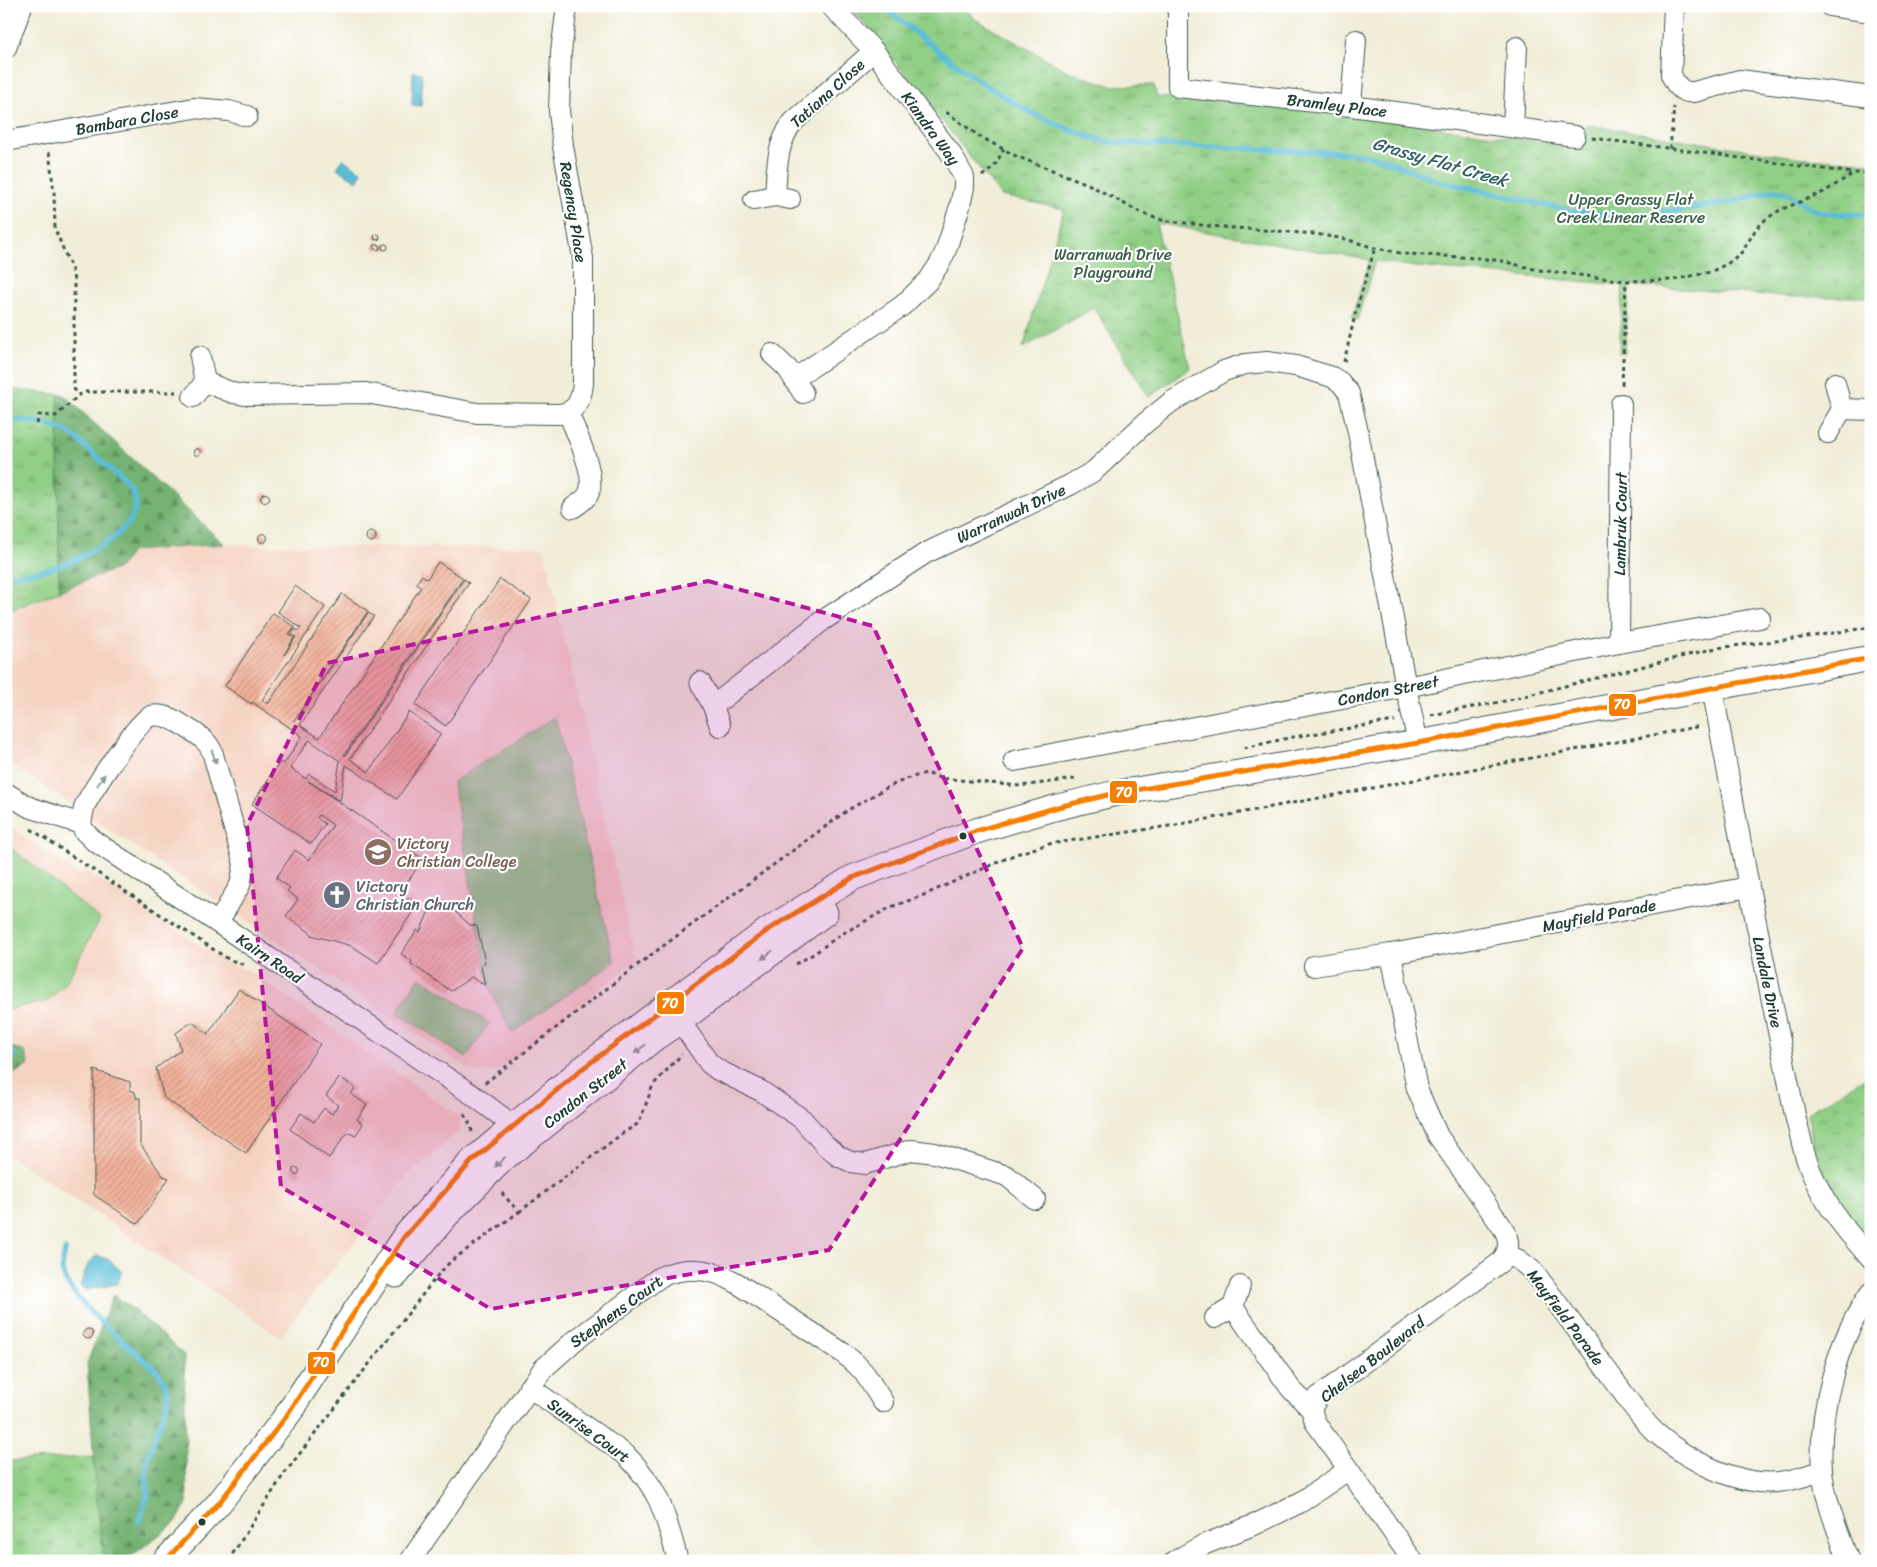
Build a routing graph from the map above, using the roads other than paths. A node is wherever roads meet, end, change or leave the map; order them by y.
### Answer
1 (22, 6) edge
2 (567, 6) edge
3 (831, 6) edge
4 (1178, 6) edge
5 (1674, 6) edge
6 (1830, 6) edge
7 (1871, 12) edge
8 (1356, 40) dead end
9 (1517, 47) dead end
10 (6, 48) edge
11 (874, 51) junction
12 (1871, 97) edge
13 (1351, 106) junction
14 (247, 116) dead end
15 (1514, 127) junction
16 (1575, 136) road end
17 (6, 141) edge
18 (754, 200) dead end
19 (772, 354) dead end
20 (200, 356) dead end
21 (1835, 383) dead end
22 (1621, 404) road end
23 (1842, 409) junction
24 (1871, 410) edge
25 (568, 413) junction
26 (1828, 433) dead end
27 (573, 508) dead end
28 (1760, 618) dead end
29 (1619, 643) junction
30 (1871, 658) edge
31 (700, 682) dead end
32 (1406, 687) junction
33 (1712, 687) junction
34 (713, 706) junction
35 (720, 726) dead end
36 (1418, 743) junction
37 (1014, 761) dead end
38 (6, 793) edge
39 (81, 824) junction
40 (950, 841) junction
41 (1749, 887) junction
42 (218, 923) junction
43 (1391, 954) junction
44 (1314, 966) dead end
45 (680, 1021) junction
46 (521, 1131) junction
47 (1035, 1199) dead end
48 (1506, 1254) junction
49 (1871, 1258) edge
50 (1240, 1286) dead end
51 (1871, 1292) edge
52 (1233, 1306) junction
53 (1215, 1318) dead end
54 (529, 1387) junction
55 (883, 1402) dead end
56 (1311, 1409) junction
57 (1348, 1470) junction
58 (1822, 1471) junction
59 (165, 1561) edge
60 (410, 1561) edge
61 (678, 1561) edge
62 (1175, 1561) edge
63 (1413, 1561) edge
64 (1850, 1561) edge

1 - 10 street
2 - 25 street, Regency Place
3 - 11 street, Kiandra Way
4 - 13 street, Bramley Place
5 - 12 street
6 - 7 street
8 - 13 street
9 - 15 street
11 - 18 street, Tatiana Close
11 - 19 street, Kiandra Way
13 - 15 street, Bramley Place
14 - 17 street, Bambara Close
15 - 16 street, Bramley Place
20 - 25 street
21 - 23 street
22 - 29 street, Lambruk Court
23 - 24 street
23 - 26 street
25 - 27 street
28 - 29 street, Condon Street
29 - 32 street, Condon Street
30 - 33 main road, Condon Street
31 - 34 street
32 - 34 street, Warranwah Drive
32 - 36 street
32 - 37 street, Condon Street
33 - 36 main road, Condon Street
33 - 41 street, Landale Drive
34 - 35 street
36 - 40 main road, Condon Street
38 - 39 street
39 - 42 street, Kairn Road
39 -> 42 street
40 -> 45 main road, Condon Street
40 - 46 main road, Condon Street
41 - 43 street, Mayfield Parade
41 - 49 street, Landale Drive
42 - 46 street, Kairn Road
43 - 44 street, Mayfield Parade
43 - 48 street
45 -> 46 main road, Condon Street
45 - 47 street
46 - 59 main road, Condon Street
48 - 56 street, Chelsea Boulevard
48 - 58 street, Mayfield Parade
50 - 52 street
51 - 58 street
52 - 53 street
52 - 56 street
54 - 55 street, Stephens Court
54 - 60 street, Stephens Court
54 - 61 street, Sunrise Court
56 - 57 street, Chelsea Boulevard
57 - 62 street
57 - 63 street, Chelsea Boulevard
58 - 64 street

